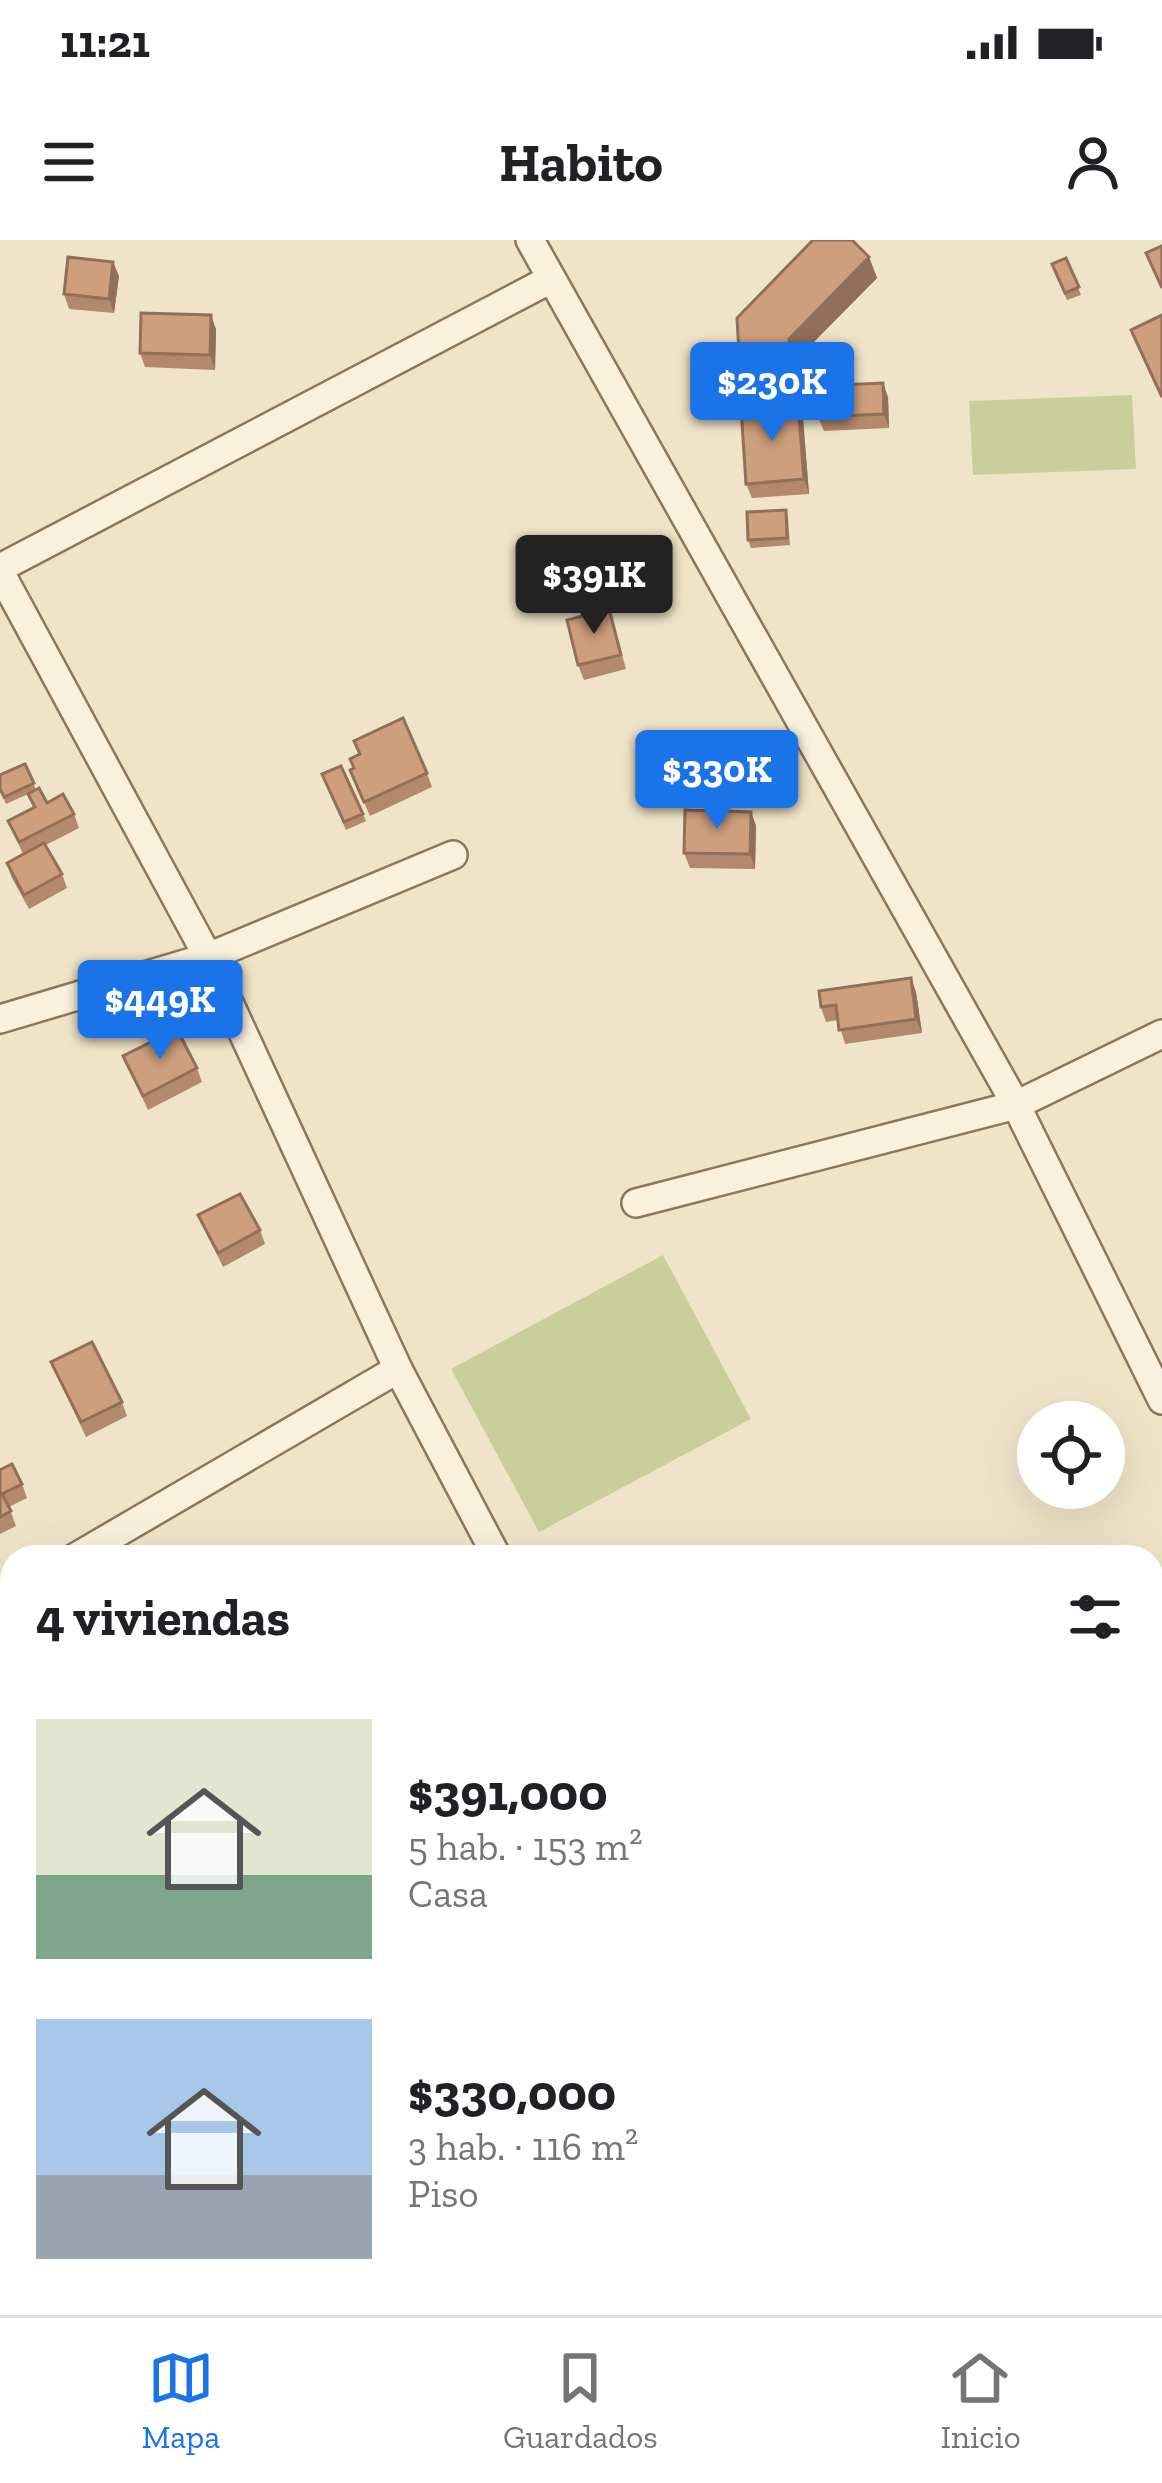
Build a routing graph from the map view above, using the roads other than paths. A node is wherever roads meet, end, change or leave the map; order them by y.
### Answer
1 (530, 240) edge
2 (549, 280) junction
3 (0, 570) edge
4 (453, 855) dead end
5 (208, 957) junction
6 (0, 1018) edge
7 (1162, 1034) edge
8 (1016, 1105) junction
9 (636, 1203) dead end
10 (398, 1369) junction
11 (1162, 1400) edge
12 (97, 1545) edge
13 (491, 1545) edge

1 - 2 street
2 - 3 street
2 - 8 street
3 - 5 street
4 - 5 street
5 - 6 street
5 - 10 street
7 - 8 street
8 - 9 street
8 - 11 street
10 - 12 street
10 - 13 street

